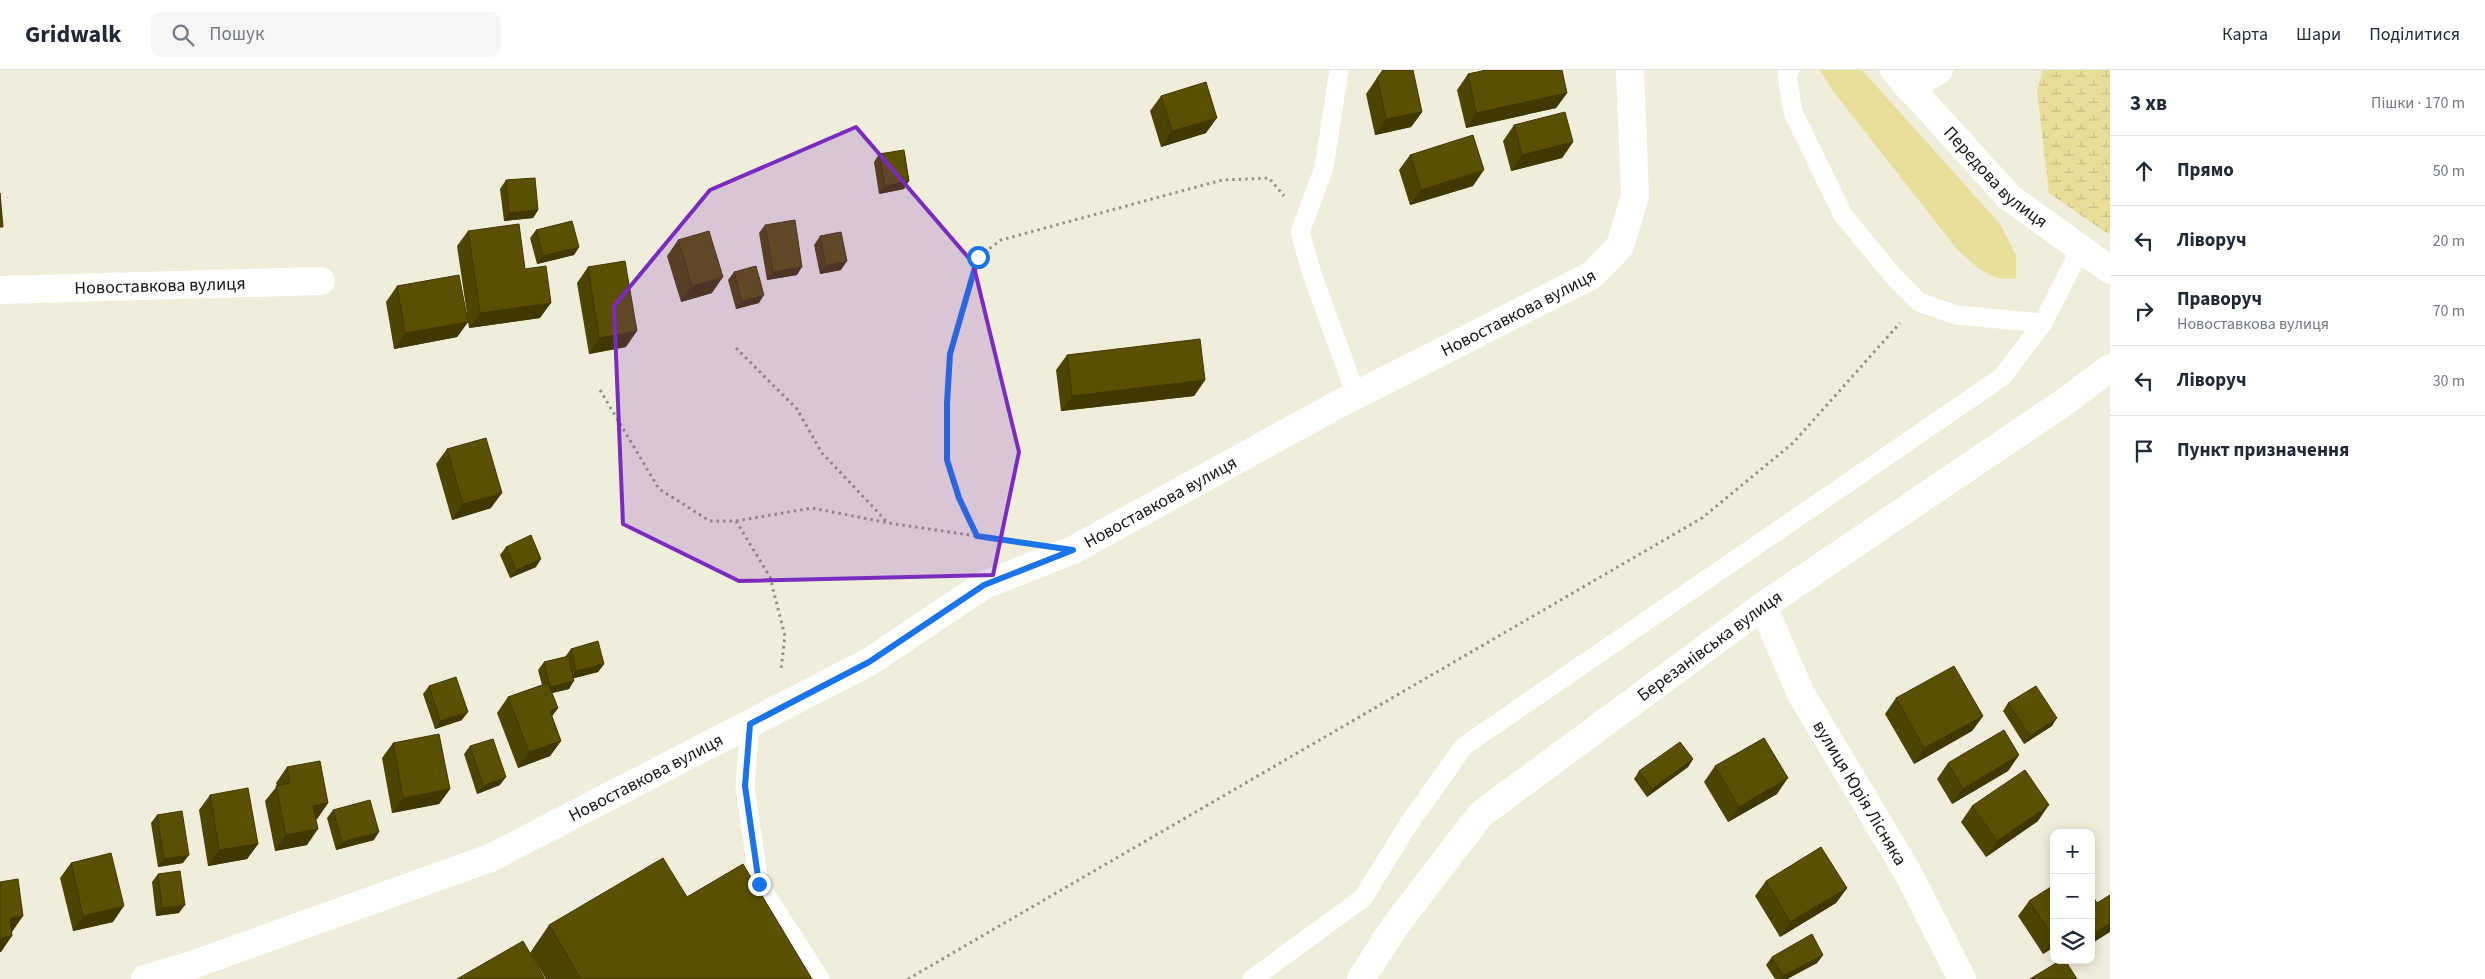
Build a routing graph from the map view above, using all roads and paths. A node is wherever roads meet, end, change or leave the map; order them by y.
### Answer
1 (1339, 70) edge
2 (1630, 70) edge
3 (1790, 70) edge
4 (1940, 70) edge
5 (1902, 79) edge
6 (1300, 232) junction
7 (2080, 250) junction
8 (2110, 270) edge
9 (321, 281) dead end
10 (0, 290) edge
11 (1919, 302) junction
12 (2043, 323) junction
13 (736, 348) dead end
14 (2110, 368) edge
15 (600, 390) dead end
16 (1356, 395) junction
17 (736, 521) junction
18 (889, 523) junction
19 (977, 536) junction
20 (1006, 540) dead end
21 (1762, 606) junction
22 (760, 719) junction
23 (145, 979) edge
24 (820, 979) edge
25 (908, 979) edge
26 (1252, 979) edge
27 (1361, 979) edge
28 (1962, 979) edge

1 - 6 lane
2 - 16 street, Новоставкова вулиця
3 - 11 lane
4 - 5 street
5 - 7 street, Передова вулиця
6 - 16 lane
6 - 19 path
7 - 8 street, Передова вулиця
7 - 12 lane
9 - 10 street, Новоставкова вулиця
11 - 12 lane
11 - 25 path
12 - 26 lane
13 - 18 path
14 - 21 street, Березанівська вулиця
15 - 17 path
16 - 22 street, Новоставкова вулиця
17 - 18 path
17 - 22 path
18 - 19 path
19 - 20 path
21 - 27 street, Березанівська вулиця
21 - 28 street, вулиця Юрія Лісняка
22 - 23 street, Новоставкова вулиця
22 - 24 lane

